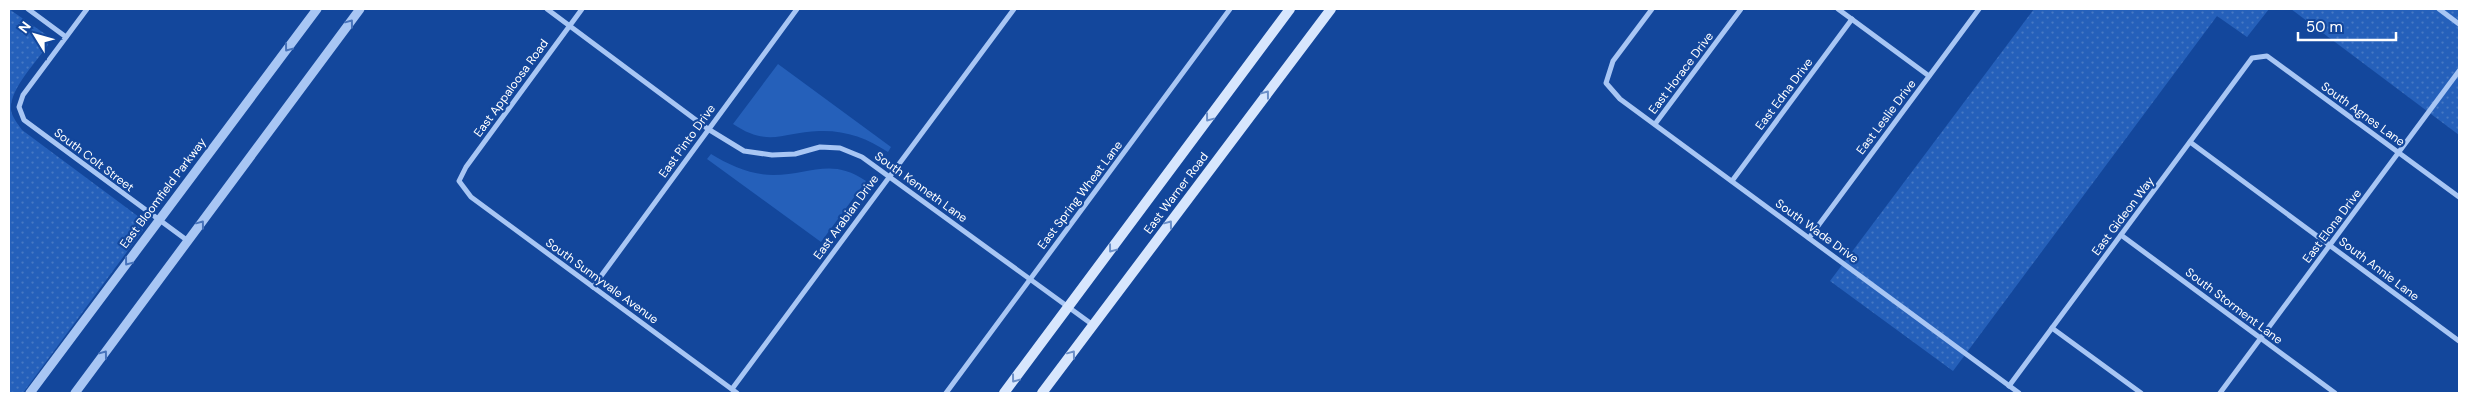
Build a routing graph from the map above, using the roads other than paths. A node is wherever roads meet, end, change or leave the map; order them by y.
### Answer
1 (28, 9) edge
2 (87, 9) edge
3 (317, 9) edge
4 (360, 9) edge
5 (547, 9) edge
6 (582, 9) edge
7 (797, 9) edge
8 (1014, 9) edge
9 (1230, 9) edge
10 (1290, 9) edge
11 (1331, 9) edge
12 (1652, 9) edge
13 (1741, 9) edge
14 (1838, 9) edge
15 (1979, 9) edge
16 (2439, 9) edge
17 (1852, 19) junction
18 (2459, 24) edge
19 (569, 25) junction
20 (66, 37) junction
21 (2252, 58) joint
22 (2459, 71) edge
23 (1929, 76) junction
24 (1655, 124) junction
25 (708, 129) junction
26 (2190, 142) junction
27 (2399, 153) junction
28 (889, 175) junction
29 (459, 181) joint
30 (1732, 181) junction
31 (2459, 198) edge
32 (159, 220) junction
33 (2121, 235) junction
34 (1809, 238) junction
35 (188, 241) junction
36 (2330, 246) junction
37 (1030, 279) junction
38 (594, 287) junction
39 (1068, 308) junction
40 (1093, 325) junction
41 (2052, 328) junction
42 (2261, 338) junction
43 (2459, 342) edge
44 (2009, 386) junction
45 (732, 389) junction
46 (30, 393) edge
47 (75, 393) edge
48 (737, 393) edge
49 (946, 393) edge
50 (1004, 393) edge
51 (1042, 393) edge
52 (2020, 393) edge
53 (2141, 393) edge
54 (2220, 393) edge
55 (2335, 393) edge

1 - 20 street
2 - 20 street
3 -> 32 street, East Bloomfield Parkway
35 -> 4 street
5 - 19 street, South Kenneth Lane
6 - 19 street, East Appaloosa Road
7 - 25 street, East Pinto Drive
8 - 28 street, East Arabian Drive
9 - 37 street, East Spring Wheat Lane
10 -> 39 main road, East Warner Road
40 -> 11 main road, East Warner Road
12 - 24 street, South Wade Drive
13 - 24 street, East Horace Drive
14 - 17 street
15 - 23 street, East Leslie Drive
16 - 18 street
17 - 23 street
17 - 30 street, East Edna Drive
19 - 25 street, South Kenneth Lane
19 - 29 street, East Appaloosa Road
20 - 32 street, South Colt Street
21 - 26 street, East Gideon Way
21 - 27 street, South Agnes Lane
22 - 27 street, East Elona Drive
23 - 34 street, East Leslie Drive
24 - 30 street, South Wade Drive
25 - 28 street, South Kenneth Lane
25 - 38 street, East Pinto Drive
26 - 33 street, East Gideon Way
26 - 36 street, South Annie Lane
27 - 31 street, South Agnes Lane
27 - 36 street, East Elona Drive
28 - 37 street, South Kenneth Lane
28 - 45 street, East Arabian Drive
29 - 38 street, South Sunnyvale Avenue
30 - 34 street, South Wade Drive
32 - 35 street, South Colt Street
32 -> 46 street, East Bloomfield Parkway
33 - 41 street, East Gideon Way
33 - 42 street, South Storment Lane
34 - 44 street, South Wade Drive
47 -> 35 street
36 - 42 street, East Elona Drive
36 - 43 street, South Annie Lane
37 - 39 street, South Kenneth Lane
37 - 49 street, East Spring Wheat Lane
38 - 45 street, South Sunnyvale Avenue
39 - 40 street, South Kenneth Lane
39 -> 50 main road, East Warner Road
51 -> 40 main road, East Warner Road
41 - 44 street, East Gideon Way
41 - 53 street
42 - 54 street, East Elona Drive
42 - 55 street, South Storment Lane
44 - 52 street, South Wade Drive
45 - 48 street, South Sunnyvale Avenue

